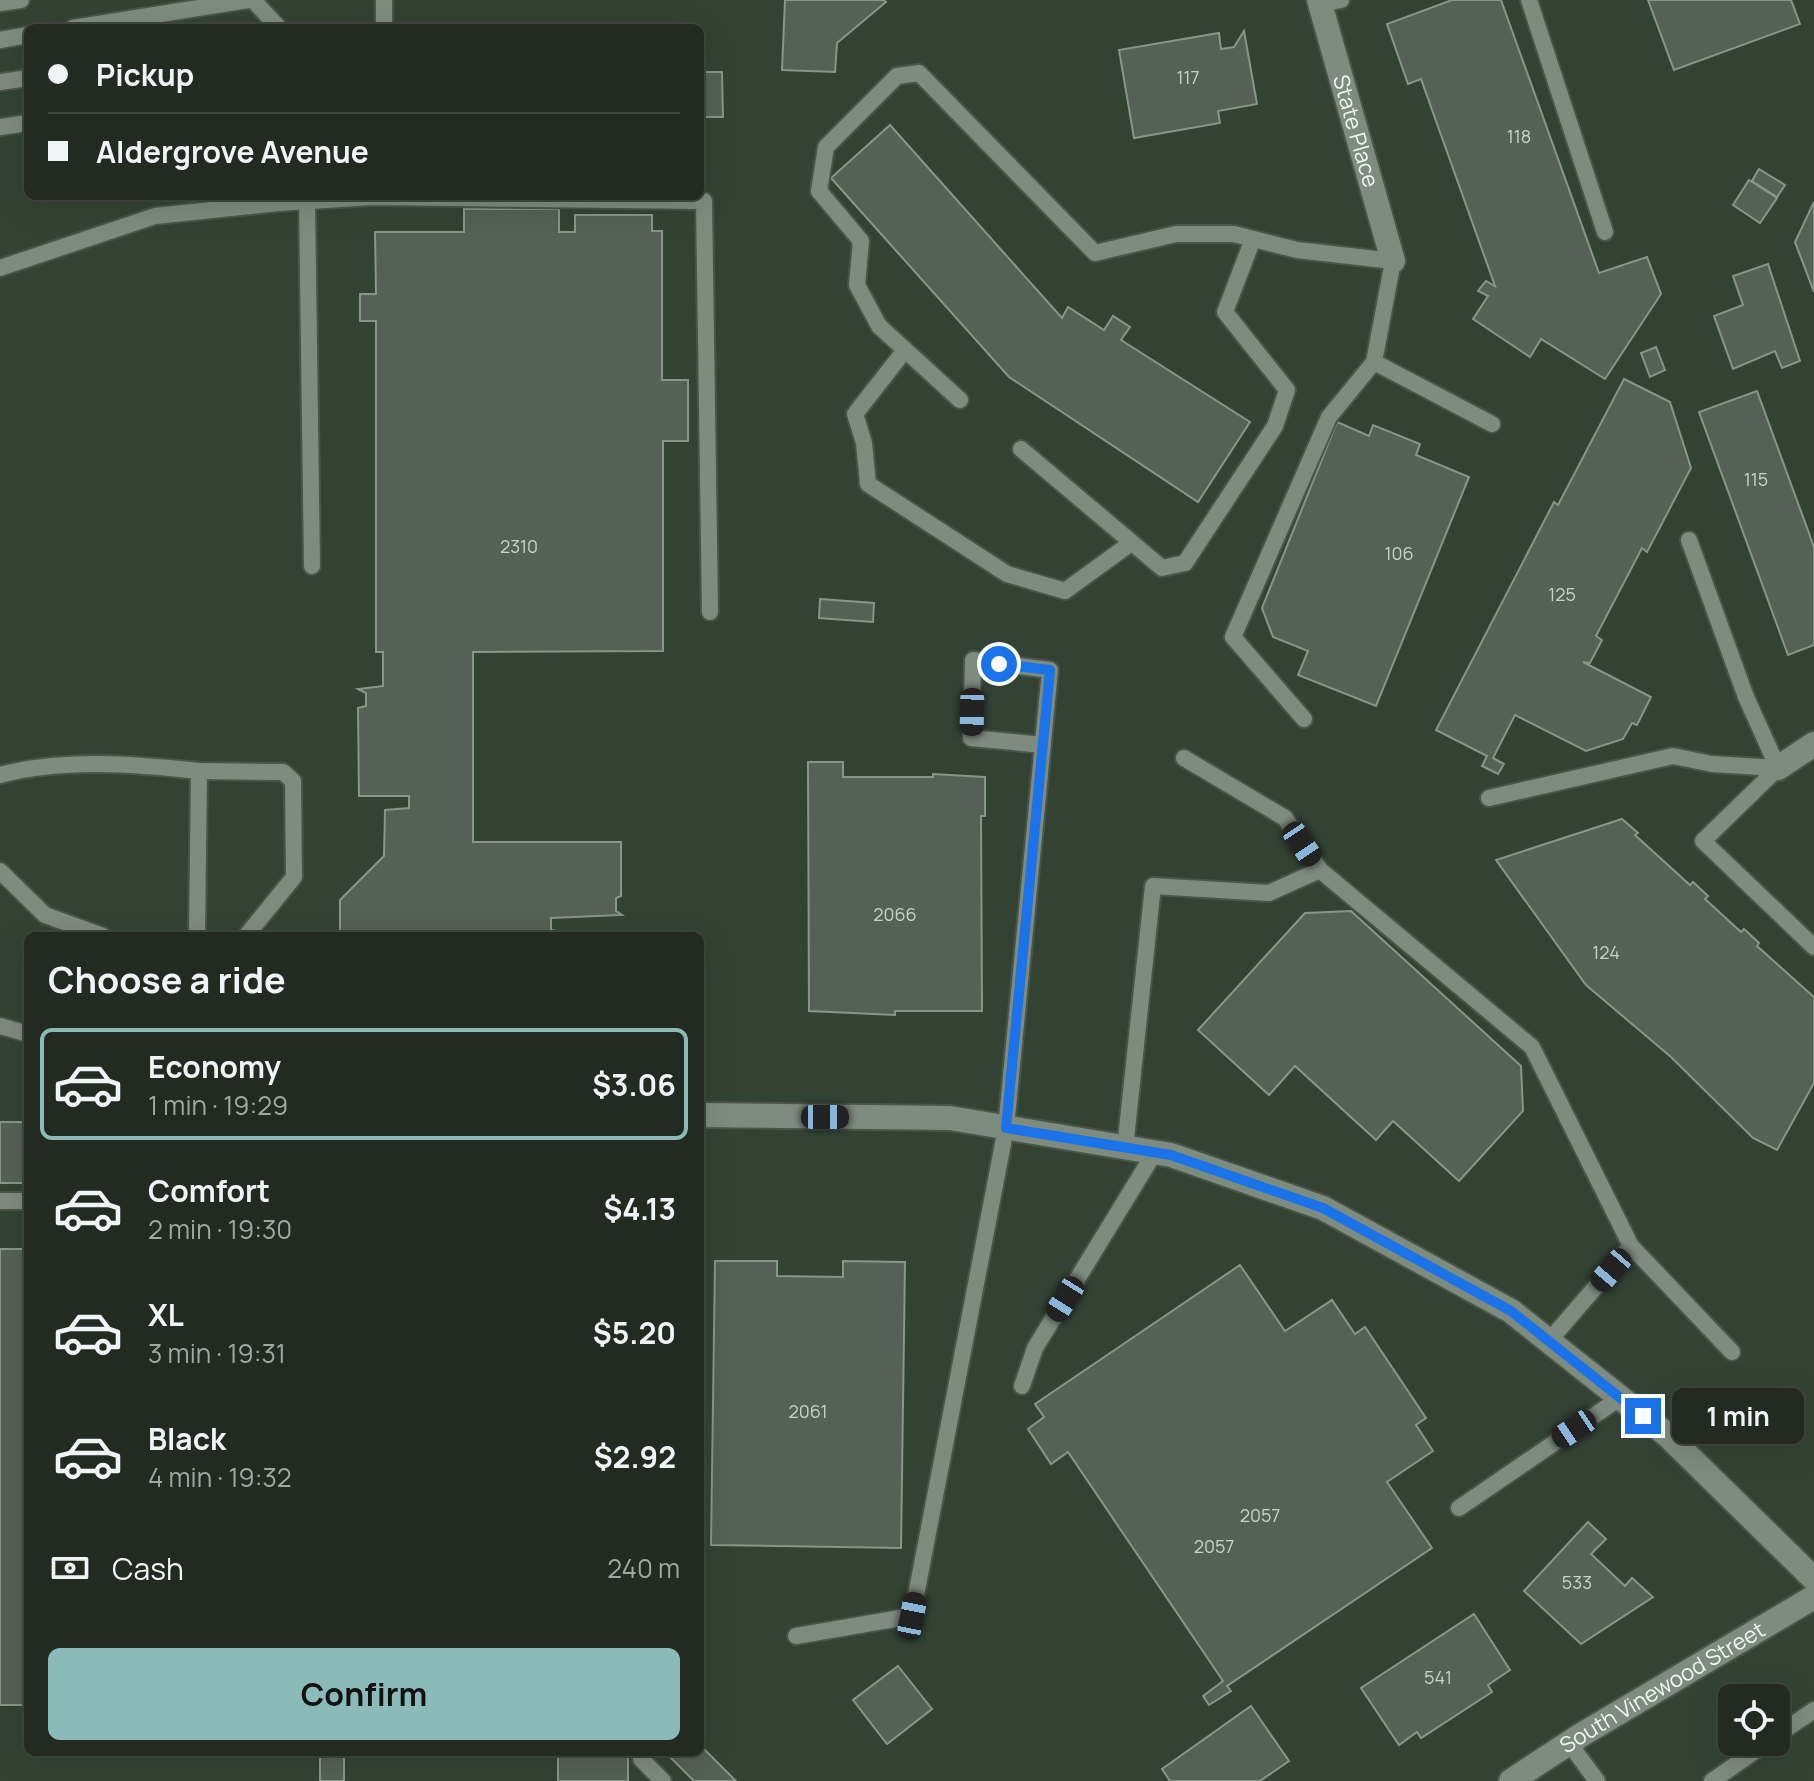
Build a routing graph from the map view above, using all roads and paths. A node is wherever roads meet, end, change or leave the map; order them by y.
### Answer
1 (21, 0) edge
2 (250, 0) edge
3 (384, 0) edge
4 (1529, 0) edge
5 (1327, 1) edge
6 (0, 3) edge
7 (98, 24) edge
8 (275, 24) edge
9 (384, 24) edge
10 (24, 36) edge
11 (0, 40) edge
12 (24, 79) edge
13 (0, 82) edge
14 (24, 124) edge
15 (0, 127) edge
16 (324, 200) edge
17 (621, 200) edge
18 (307, 201) junction
19 (1605, 232) dead end
20 (1253, 239) junction
21 (1393, 261) junction
22 (0, 268) edge
23 (905, 350) junction
24 (1374, 362) junction
25 (960, 400) dead end
26 (1492, 424) dead end
27 (1021, 449) dead end
28 (1689, 540) dead end
29 (1131, 543) junction
30 (312, 566) dead end
31 (710, 612) dead end
32 (1304, 719) dead end
33 (1814, 744) edge
34 (1043, 745) junction
35 (1184, 758) dead end
36 (1778, 768) junction
37 (197, 771) junction
38 (0, 775) edge
39 (1489, 798) dead end
40 (1320, 870) junction
41 (0, 871) edge
42 (92, 932) edge
43 (197, 932) edge
44 (249, 932) edge
45 (1814, 947) edge
46 (0, 1026) edge
47 (24, 1033) edge
48 (704, 1115) edge
49 (1006, 1128) junction
50 (1125, 1148) junction
51 (1155, 1152) junction
52 (0, 1201) edge
53 (24, 1201) edge
54 (1631, 1246) junction
55 (1549, 1341) junction
56 (1732, 1352) dead end
57 (1022, 1386) dead end
58 (1620, 1398) junction
59 (1459, 1508) dead end
60 (1814, 1579) edge
61 (1814, 1597) edge
62 (796, 1636) dead end
63 (1814, 1710) edge
64 (1790, 1726) edge
65 (1569, 1743) junction
66 (641, 1756) edge
67 (1748, 1756) edge
68 (639, 1781) edge
69 (663, 1781) edge
70 (1511, 1781) edge
71 (1597, 1781) edge
72 (1712, 1781) edge

1 - 6 lane
2 - 7 lane
2 - 8 lane
3 - 9 lane
4 - 19 lane
5 - 21 street, State Place
10 - 11 lane
12 - 13 lane
14 - 15 lane
16 - 18 lane
17 - 31 lane
18 - 22 lane
18 - 30 lane
20 - 21 lane
20 - 23 lane
20 - 29 lane
21 - 24 lane
23 - 25 lane
23 - 29 lane
24 - 26 lane
24 - 32 lane
27 - 29 lane
28 - 36 lane
33 - 36 street
34 - 34 lane
34 - 49 lane
35 - 40 lane
36 - 39 lane
36 - 45 lane
37 - 38 lane
37 - 43 lane
37 - 44 lane
40 - 50 lane
40 - 54 lane
41 - 42 lane
46 - 47 lane
48 - 49 street
49 - 50 street
49 - 62 lane
50 - 51 street
51 - 55 street
51 - 57 lane
52 - 53 lane
54 - 55 lane
54 - 56 lane
55 - 58 street
58 - 59 lane
58 - 60 street
61 - 65 street, South Vinewood Street
63 - 64 lane
65 - 70 street, South Vinewood Street
65 - 71 lane
66 - 68 lane
66 - 69 lane
67 - 72 lane

